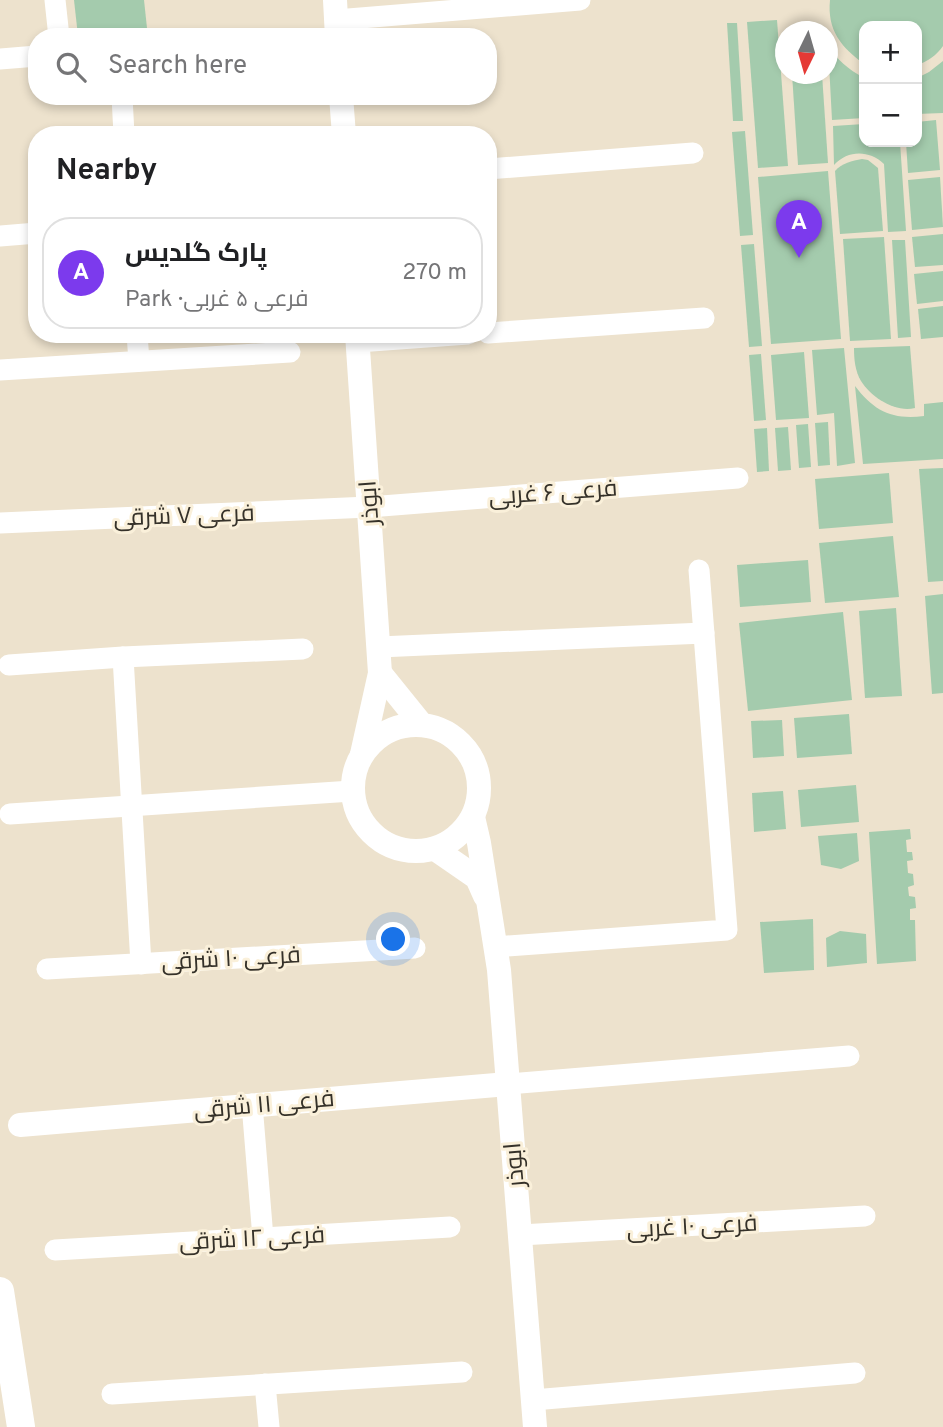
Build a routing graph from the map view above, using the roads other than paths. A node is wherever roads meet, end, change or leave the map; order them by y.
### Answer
1 (55, 0) edge
2 (580, 0) edge
3 (336, 19) edge
4 (59, 28) edge
5 (28, 57) edge
6 (0, 59) edge
7 (122, 105) edge
8 (342, 105) edge
9 (124, 126) edge
10 (343, 126) edge
11 (693, 153) dead end
12 (497, 168) edge
13 (28, 234) edge
14 (0, 236) edge
15 (704, 318) dead end
16 (497, 332) edge
17 (138, 343) edge
18 (357, 343) edge
19 (290, 352) dead end
20 (139, 361) junction
21 (0, 370) edge
22 (738, 478) dead end
23 (369, 507) junction
24 (0, 523) edge
25 (699, 570) dead end
26 (704, 633) junction
27 (379, 647) junction
28 (303, 649) dead end
29 (123, 657) junction
30 (9, 665) dead end
31 (380, 673) junction
32 (422, 725) junction
33 (362, 754) junction
34 (352, 791) junction
35 (133, 806) junction
36 (10, 814) dead end
37 (472, 817) junction
38 (435, 849) junction
39 (489, 903) junction
40 (495, 947) junction
41 (415, 948) dead end
42 (141, 964) junction
43 (47, 969) dead end
44 (849, 1056) dead end
45 (508, 1084) junction
46 (252, 1104) junction
47 (20, 1125) dead end
48 (865, 1216) dead end
49 (450, 1227) dead end
50 (520, 1235) junction
51 (263, 1238) junction
52 (55, 1250) dead end
53 (0, 1291) edge
54 (462, 1372) dead end
55 (855, 1373) dead end
56 (265, 1384) junction
57 (113, 1394) dead end
58 (533, 1400) junction
59 (21, 1427) edge
60 (269, 1427) edge
61 (535, 1427) edge

1 - 4 street
2 - 3 street
5 - 6 street
7 - 9 street
8 - 10 street
11 - 12 street
13 - 14 street
15 - 16 street
17 - 20 street
18 - 23 street, ابوذر
19 - 20 street
20 - 21 street
22 - 23 street, فرعی ۶ غربی
23 - 24 street, فرعی ۷ شرقی
23 - 27 street, ابوذر
25 - 26 street
26 - 27 street
26 - 40 street
27 - 31 street, ابوذر
28 - 29 street
29 - 30 street
29 - 35 street
31 - 32 street
31 - 33 street, ابوذر
32 - 33 street
32 - 37 street
33 - 34 street
34 - 35 street
34 - 38 street
35 - 36 street
35 - 42 street
37 - 38 street
37 - 39 street, ابوذر
38 - 39 street
39 - 40 street, ابوذر
40 - 45 street, ابوذر
41 - 42 street, فرعی ۱۰ شرقی
42 - 43 street, فرعی ۱۰ شرقی
44 - 45 street
45 - 46 street, فرعی ۱۱ شرقی
45 - 50 street, ابوذر
46 - 47 street, فرعی ۱۱ شرقی
46 - 51 street
48 - 50 street, فرعی ۱۰ غربی
49 - 51 street, فرعی ۱۲ شرقی
50 - 58 street, ابوذر
51 - 52 street, فرعی ۱۲ شرقی
53 - 59 main road
54 - 56 street
55 - 58 street
56 - 57 street
56 - 60 street
58 - 61 street, ابوذر

